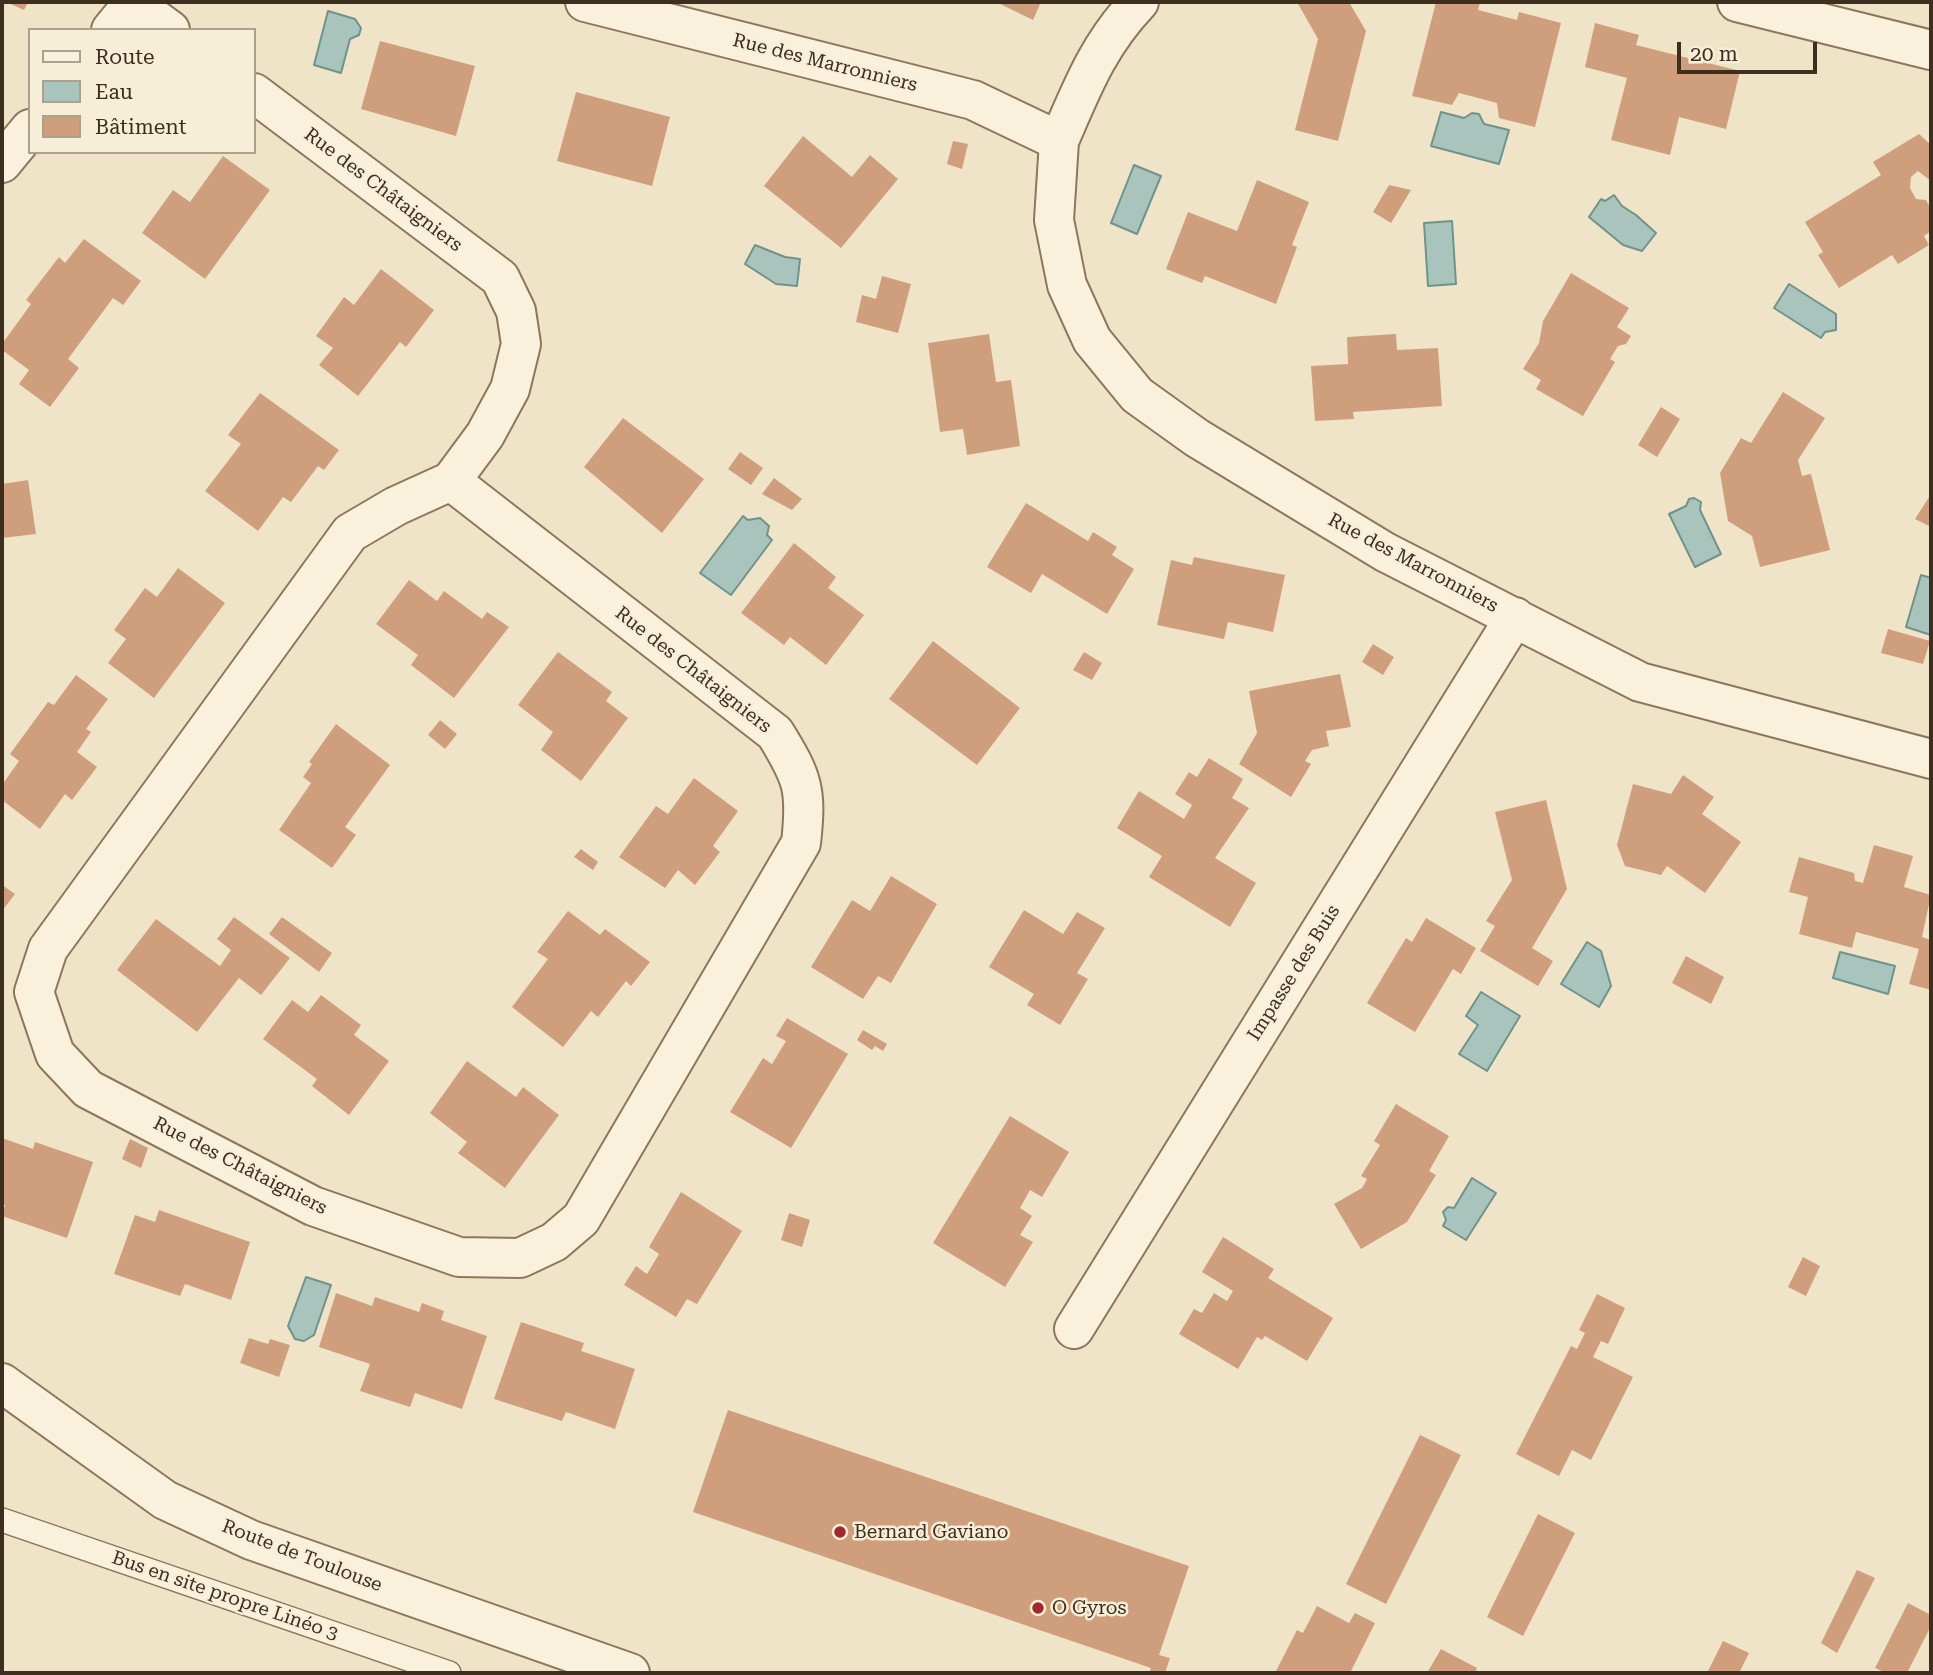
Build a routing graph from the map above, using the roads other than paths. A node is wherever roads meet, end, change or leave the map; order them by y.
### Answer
1 (585, 2) edge
2 (1139, 2) edge
3 (1737, 2) edge
4 (126, 11) edge
5 (165, 28) edge
6 (1931, 50) edge
7 (256, 95) edge
8 (28, 131) edge
9 (1059, 141) junction
10 (2, 163) edge
11 (451, 481) junction
12 (1515, 617) junction
13 (1931, 759) edge
14 (1074, 1329) dead end
15 (2, 1383) edge
16 (2, 1520) edge
17 (449, 1673) edge
18 (630, 1673) edge

1 - 9 street, Rue des Marronniers
2 - 9 street, Rue des Marronniers
3 - 6 street
4 - 5 street
7 - 11 street, Rue des Châtaigniers
8 - 10 street
9 - 12 street, Rue des Marronniers
11 - 11 street, Rue des Châtaigniers
12 - 13 street, Rue des Marronniers
12 - 14 street, Impasse des Buis
15 - 18 street, Route de Toulouse
16 - 17 lane, Bus en site propre Linéo 3

